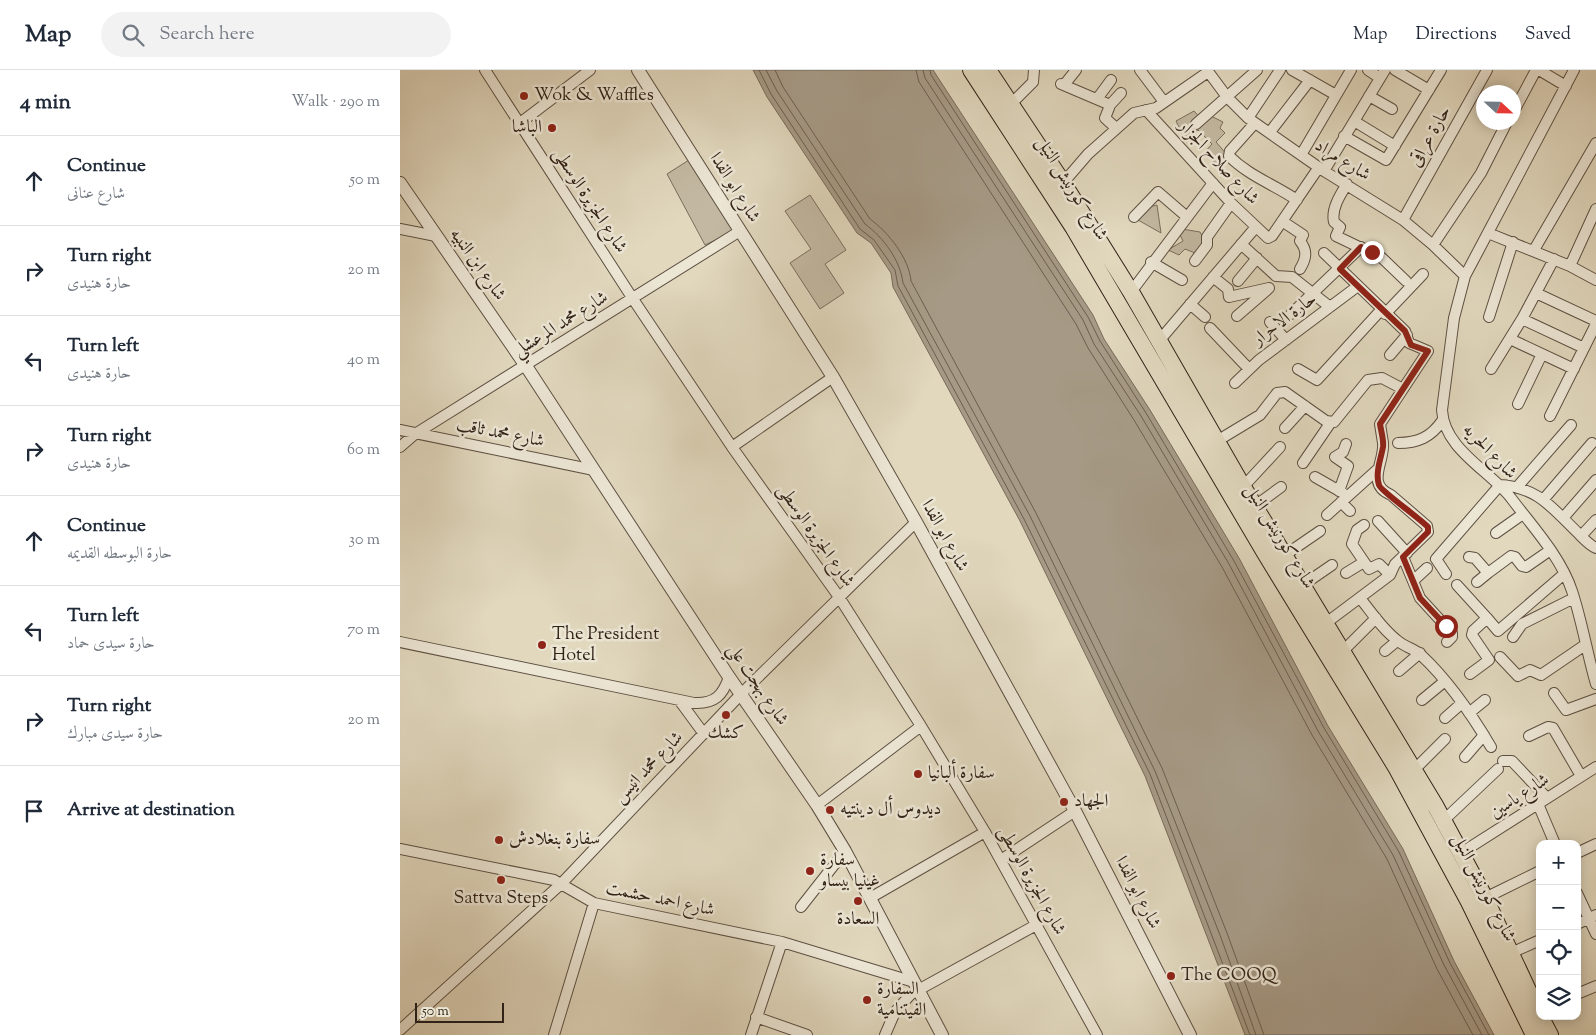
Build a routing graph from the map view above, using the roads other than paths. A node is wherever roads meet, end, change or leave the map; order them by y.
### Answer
1 (485, 70) edge
2 (590, 70) edge
3 (638, 70) edge
4 (971, 70) edge
5 (1034, 70) edge
6 (1076, 70) edge
7 (1140, 70) edge
8 (1257, 70) edge
9 (1280, 70) edge
10 (1292, 70) edge
11 (1351, 70) edge
12 (1368, 70) edge
13 (1395, 70) edge
14 (1441, 70) edge
15 (1488, 70) edge
16 (1537, 70) edge
17 (1574, 70) edge
18 (1207, 71) edge
19 (992, 72) edge
20 (1383, 74) edge
21 (1111, 80) dead end
22 (1310, 80) junction
23 (1566, 86) junction
24 (1429, 90) junction
25 (1121, 93) dead end
26 (1336, 95) junction
27 (1369, 96) junction
28 (1227, 98) junction
29 (1097, 99) junction
30 (1521, 99) edge
31 (1164, 102) junction
32 (1011, 104) junction
33 (1110, 105) junction
34 (1392, 109) dead end
35 (1146, 110) junction
36 (1251, 121) junction
37 (1354, 121) junction
38 (520, 123) junction
39 (1196, 124) dead end
40 (1116, 128) junction
41 (1504, 130) edge
42 (1270, 132) junction
43 (1344, 136) junction
44 (1596, 142) edge
45 (1395, 146) junction
46 (1301, 155) junction
47 (1322, 169) junction
48 (400, 183) edge
49 (1063, 183) junction
50 (1213, 183) junction
51 (1347, 184) junction
52 (1296, 200) junction
53 (1231, 203) junction
54 (1596, 209) edge
55 (1187, 217) junction
56 (1134, 218) dead end
57 (1403, 220) junction
58 (1282, 221) junction
59 (1255, 228) junction
60 (400, 229) edge
61 (740, 231) junction
62 (1488, 233) junction
63 (436, 236) junction
64 (1513, 242) junction
65 (1241, 244) junction
66 (1433, 245) junction
67 (1361, 247) junction
68 (1534, 250) junction
69 (1324, 253) dead end
70 (1256, 258) junction
71 (1554, 259) junction
72 (1195, 261) dead end
73 (1151, 262) junction
74 (1570, 266) junction
75 (1300, 269) dead end
76 (1340, 269) junction
77 (1423, 274) dead end
78 (1279, 276) junction
79 (1465, 276) junction
80 (1213, 277) junction
81 (1182, 280) dead end
82 (1596, 280) edge
83 (1238, 281) dead end
84 (1406, 282) dead end
85 (1358, 286) junction
86 (1269, 288) junction
87 (1131, 292) junction
88 (1314, 293) junction
89 (1536, 293) junction
90 (633, 299) junction
91 (1190, 304) junction
92 (1330, 307) junction
93 (1383, 312) junction
94 (1292, 314) dead end
95 (1237, 316) dead end
96 (1204, 317) dead end
97 (1489, 317) dead end
98 (1522, 319) junction
99 (1270, 322) dead end
100 (1596, 323) edge
101 (1210, 328) dead end
102 (1407, 335) junction
103 (1510, 339) junction
104 (1286, 340) junction
105 (1159, 341) junction
106 (1584, 348) junction
107 (1542, 354) junction
108 (1390, 355) dead end
109 (526, 366) junction
110 (1248, 368) junction
111 (1298, 369) dead end
112 (1574, 369) junction
113 (1491, 370) dead end
114 (833, 377) junction
115 (1235, 383) dead end
116 (1403, 389) junction
117 (1518, 404) dead end
118 (1305, 406) junction
119 (1550, 416) dead end
120 (1442, 421) junction
121 (1331, 422) junction
122 (1571, 425) dead end
123 (1285, 428) dead end
124 (400, 430) edge
125 (415, 434) junction
126 (1217, 441) junction
127 (1398, 443) dead end
128 (1592, 443) dead end
129 (1346, 444) dead end
130 (400, 447) edge
131 (1280, 447) dead end
132 (732, 448) junction
133 (1303, 463) dead end
134 (1378, 469) junction
135 (594, 470) junction
136 (1315, 477) dead end
137 (1596, 480) edge
138 (1500, 485) junction
139 (1518, 486) junction
140 (1243, 487) junction
141 (1281, 487) dead end
142 (1343, 496) junction
143 (1543, 500) junction
144 (1255, 506) junction
145 (1350, 511) dead end
146 (1523, 514) junction
147 (1327, 515) dead end
148 (1563, 518) junction
149 (1596, 520) edge
150 (1378, 521) dead end
151 (916, 522) junction
152 (1364, 525) dead end
153 (1428, 529) junction
154 (1320, 531) dead end
155 (1496, 533) dead end
156 (1581, 536) junction
157 (1437, 538) dead end
158 (1596, 548) edge
159 (1549, 550) junction
160 (1285, 555) junction
161 (1405, 555) junction
162 (1469, 557) dead end
163 (1364, 562) junction
164 (1332, 566) dead end
165 (1427, 568) dead end
166 (1488, 573) junction
167 (1346, 574) dead end
168 (1446, 574) dead end
169 (1564, 574) junction
170 (1390, 575) junction
171 (1413, 581) junction
172 (1477, 582) dead end
173 (1303, 585) junction
174 (1456, 585) dead end
175 (839, 597) junction
176 (1360, 598) junction
177 (1574, 598) junction
178 (1376, 618) junction
179 (1487, 618) junction
180 (1326, 623) junction
181 (1512, 637) dead end
182 (1397, 641) junction
183 (400, 642) edge
184 (1447, 642) dead end
185 (1589, 648) edge
186 (1343, 652) junction
187 (1385, 652) dead end
188 (1420, 653) junction
189 (1500, 658) dead end
190 (1400, 671) dead end
191 (1470, 674) dead end
192 (729, 676) junction
193 (1445, 681) junction
194 (1596, 684) edge
195 (742, 694) junction
196 (1554, 694) dead end
197 (1596, 699) edge
198 (679, 700) junction
199 (1422, 700) dead end
200 (1485, 700) dead end
201 (1462, 702) junction
202 (1469, 713) junction
203 (1445, 718) dead end
204 (921, 726) junction
205 (704, 734) junction
206 (1484, 735) junction
207 (1529, 736) dead end
208 (1445, 739) dead end
209 (1491, 747) dead end
210 (1465, 757) dead end
211 (1596, 767) edge
212 (1414, 770) junction
213 (1581, 776) junction
214 (1547, 798) junction
215 (1538, 804) junction
216 (817, 805) junction
217 (1075, 811) junction
218 (1443, 821) junction
219 (986, 832) junction
220 (1553, 840) edge
221 (1596, 844) edge
222 (400, 850) edge
223 (845, 851) junction
224 (1581, 851) edge
225 (1461, 853) junction
226 (1001, 860) junction
227 (1536, 873) edge
228 (561, 884) junction
229 (870, 898) junction
230 (1485, 898) junction
231 (1581, 899) edge
232 (594, 903) junction
233 (801, 907) dead end
234 (1592, 917) edge
235 (1036, 925) junction
236 (1596, 934) edge
237 (782, 942) junction
238 (1536, 942) edge
239 (1511, 953) junction
240 (916, 986) junction
241 (1596, 986) edge
242 (1581, 992) edge
243 (1536, 1007) edge
244 (756, 1017) junction
245 (1542, 1020) edge
246 (400, 1030) edge
247 (554, 1035) edge
248 (750, 1035) edge
249 (807, 1035) edge
250 (885, 1035) edge
251 (942, 1035) edge
252 (1097, 1035) edge
253 (1190, 1035) edge
254 (1534, 1035) edge
255 (1550, 1035) edge

1 - 38 street, شارع الجزيرة الوسطى
2 - 38 street
3 - 61 street, شارع ابو الفدا
4 - 254 main road, شارع كورنيش النيل
5 - 32 street
6 - 29 street
7 - 31 street
8 - 28 street
9 - 36 street
10 - 22 street
11 - 26 street
12 - 20 street
13 - 24 street
14 - 24 street
15 - 57 street, حارة عراقى
16 - 23 street
16 - 30 street
17 - 23 street, شارع الحريه
18 - 28 street, شارع مراد
18 - 31 street
19 - 32 main road, شارع كورنيش النيل
20 - 27 street
21 - 29 street
22 - 26 street
22 - 42 street
23 - 62 street, شارع الحريه
24 - 45 street
25 - 33 street
26 - 46 street
27 - 34 street
27 - 37 street
28 - 36 street, شارع مراد
28 - 39 street
29 - 33 street
31 - 35 street
32 - 49 main road, شارع كورنيش النيل
33 - 40 street
35 - 40 street
35 - 50 street, شارع صلاح الجزار
36 - 42 street, شارع مراد
36 - 52 street
37 - 43 street
37 - 45 street
38 - 90 street, شارع الجزيرة الوسطى
40 - 49 street
41 - 66 street
42 - 46 street, شارع مراد
43 - 45 street
43 - 47 street
44 - 68 street
46 - 47 street, شارع مراد
47 - 51 street, شارع مراد
47 - 52 street
48 - 63 street, شارع ابن النبيه
49 - 87 main road, شارع كورنيش النيل
50 - 53 street, شارع صلاح الجزار
50 - 55 street
51 - 57 street, شارع مراد
51 - 67 street
52 - 58 street
53 - 59 street, شارع صلاح الجزار
53 - 72 street
54 - 74 street
55 - 56 street
55 - 73 street
57 - 66 street, شارع مراد
58 - 59 street, شارع صلاح الجزار
58 - 75 street
59 - 65 street
60 - 63 street
61 - 90 street, شارع محمد المرعشلي
61 - 114 street, شارع ابو الفدا
62 - 64 street
62 - 79 street, شارع الحريه
63 - 109 street, شارع ابن النبيه
64 - 68 street
64 - 97 street
65 - 70 street
65 - 80 street
66 - 79 street, شارع مراد
67 - 76 street
67 - 84 street
68 - 71 street
69 - 76 street
70 - 78 street
70 - 83 street
71 - 74 street
71 - 89 street
73 - 81 street
73 - 87 street
74 - 82 street
76 - 85 street
76 - 88 street
77 - 93 street
78 - 86 street
78 - 88 street
79 - 120 street, شارع الحريه
80 - 86 street
80 - 91 street
85 - 92 street, حارة الاحرار
85 - 93 street
86 - 95 street
87 - 105 main road, شارع كورنيش النيل
88 - 92 street
88 - 94 street
89 - 98 street
89 - 100 street
90 - 109 street, شارع محمد المرعشلي
90 - 132 street, شارع الجزيرة الوسطى
91 - 96 street
91 - 105 street
92 - 104 street, حارة الاحرار
93 - 102 street
93 - 111 street
98 - 103 street
98 - 106 street
99 - 104 street
100 - 106 street
101 - 110 street
102 - 108 street
102 - 116 street
103 - 107 street
103 - 113 street
104 - 110 street, حارة الاحرار
105 - 126 main road, شارع كورنيش النيل
106 - 112 street
107 - 112 street
107 - 117 street
109 - 125 street, شارع محمد المرعشلي
109 - 135 street, شارع بهجت علي
110 - 115 street, حارة الاحرار
112 - 119 street
114 - 132 street
114 - 151 street, شارع ابو الفدا
116 - 121 street
116 - 134 street
118 - 121 street
118 - 123 street
118 - 126 street
120 - 127 street
120 - 138 street, شارع الحريه
121 - 133 street
122 - 139 street
124 - 125 street, شارع محمد ثاقب
125 - 130 street, شارع محمد المرعشلي
125 - 135 street, شارع محمد ثاقب
126 - 140 main road, شارع كورنيش النيل
128 - 143 street
129 - 142 street
131 - 140 street
132 - 175 street, شارع الجزيرة الوسطى
134 - 142 street
134 - 153 street
135 - 192 street, شارع بهجت علي
136 - 142 street
137 - 148 street
138 - 139 street
138 - 146 street, شارع الحريه
138 - 168 street
139 - 143 street
140 - 144 main road, شارع كورنيش النيل
141 - 144 street
142 - 145 street
142 - 147 street
143 - 148 street
144 - 160 main road, شارع كورنيش النيل
146 - 155 street
146 - 159 street, شارع الحريه
148 - 156 street
149 - 156 street
150 - 161 street
151 - 175 street, شارع محمد انيس
151 - 217 street, شارع ابو الفدا
152 - 163 street
153 - 157 street
153 - 161 street
154 - 160 street
156 - 158 street
159 - 166 street
159 - 169 street, شارع الحريه
160 - 173 main road, شارع كورنيش النيل
161 - 170 street
161 - 171 street
162 - 166 street
163 - 167 street
163 - 170 street
164 - 173 street
165 - 171 street
166 - 172 street
169 - 177 street, شارع الحريه
169 - 179 street
170 - 176 street
171 - 184 street
173 - 180 main road, شارع كورنيش النيل
174 - 179 street
175 - 195 street, شارع محمد انيس
175 - 204 street, شارع الجزيرة الوسطى
176 - 178 street
176 - 180 street
177 - 181 street
177 - 185 street, شارع الحريه
178 - 182 street
178 - 186 street
179 - 191 street
180 - 186 main road, شارع كورنيش النيل
182 - 187 street
182 - 188 street
183 - 198 street
185 - 189 street
185 - 194 street, شارع الحريه
186 - 212 main road, شارع كورنيش النيل
188 - 190 street
188 - 193 street
192 - 195 street, شارع بهجت علي
192 - 198 street
193 - 199 street
193 - 201 street
195 - 205 street, شارع محمد انيس
195 - 216 street, شارع بهجت علي
196 - 197 street
198 - 205 street
200 - 202 street
201 - 202 street
201 - 203 street
202 - 206 street
204 - 216 street
204 - 219 street, شارع الجزيرة الوسطى
205 - 228 street, شارع محمد انيس
206 - 209 street
206 - 210 street
207 - 213 street
208 - 212 street
211 - 213 street, شارع ياسين
212 - 218 main road, شارع كورنيش النيل
213 - 214 street, شارع ياسين
214 - 215 street, شارع ياسين
214 - 218 street
215 - 220 street
215 - 225 street, شارع ياسين
216 - 223 street, شارع بهجت علي
217 - 226 street
217 - 253 street, شارع ابو الفدا
218 - 225 main road, شارع كورنيش النيل
219 - 226 street, شارع الجزيرة الوسطى
219 - 229 street
221 - 224 street
222 - 228 street, شارع احمد حشمت
223 - 229 street, شارع بهجت علي
223 - 233 street
225 - 230 main road, شارع كورنيش النيل
226 - 235 street, شارع الجزيرة الوسطى
227 - 230 street
228 - 232 street, شارع احمد حشمت
228 - 246 street, شارع محمد انيس
229 - 240 street, شارع بهجت علي
230 - 239 main road, شارع كورنيش النيل
231 - 234 street
232 - 237 street, شارع احمد حشمت
232 - 247 street
234 - 236 street
235 - 240 street
235 - 252 street, شارع الجزيرة الوسطى
237 - 240 street, شارع احمد حشمت
237 - 244 street
238 - 239 street
239 - 243 main road, شارع كورنيش النيل
240 - 250 street
240 - 251 street, شارع بهجت علي
241 - 242 street
244 - 248 street
244 - 249 street
245 - 255 main road, شارع كورنيش النيل

